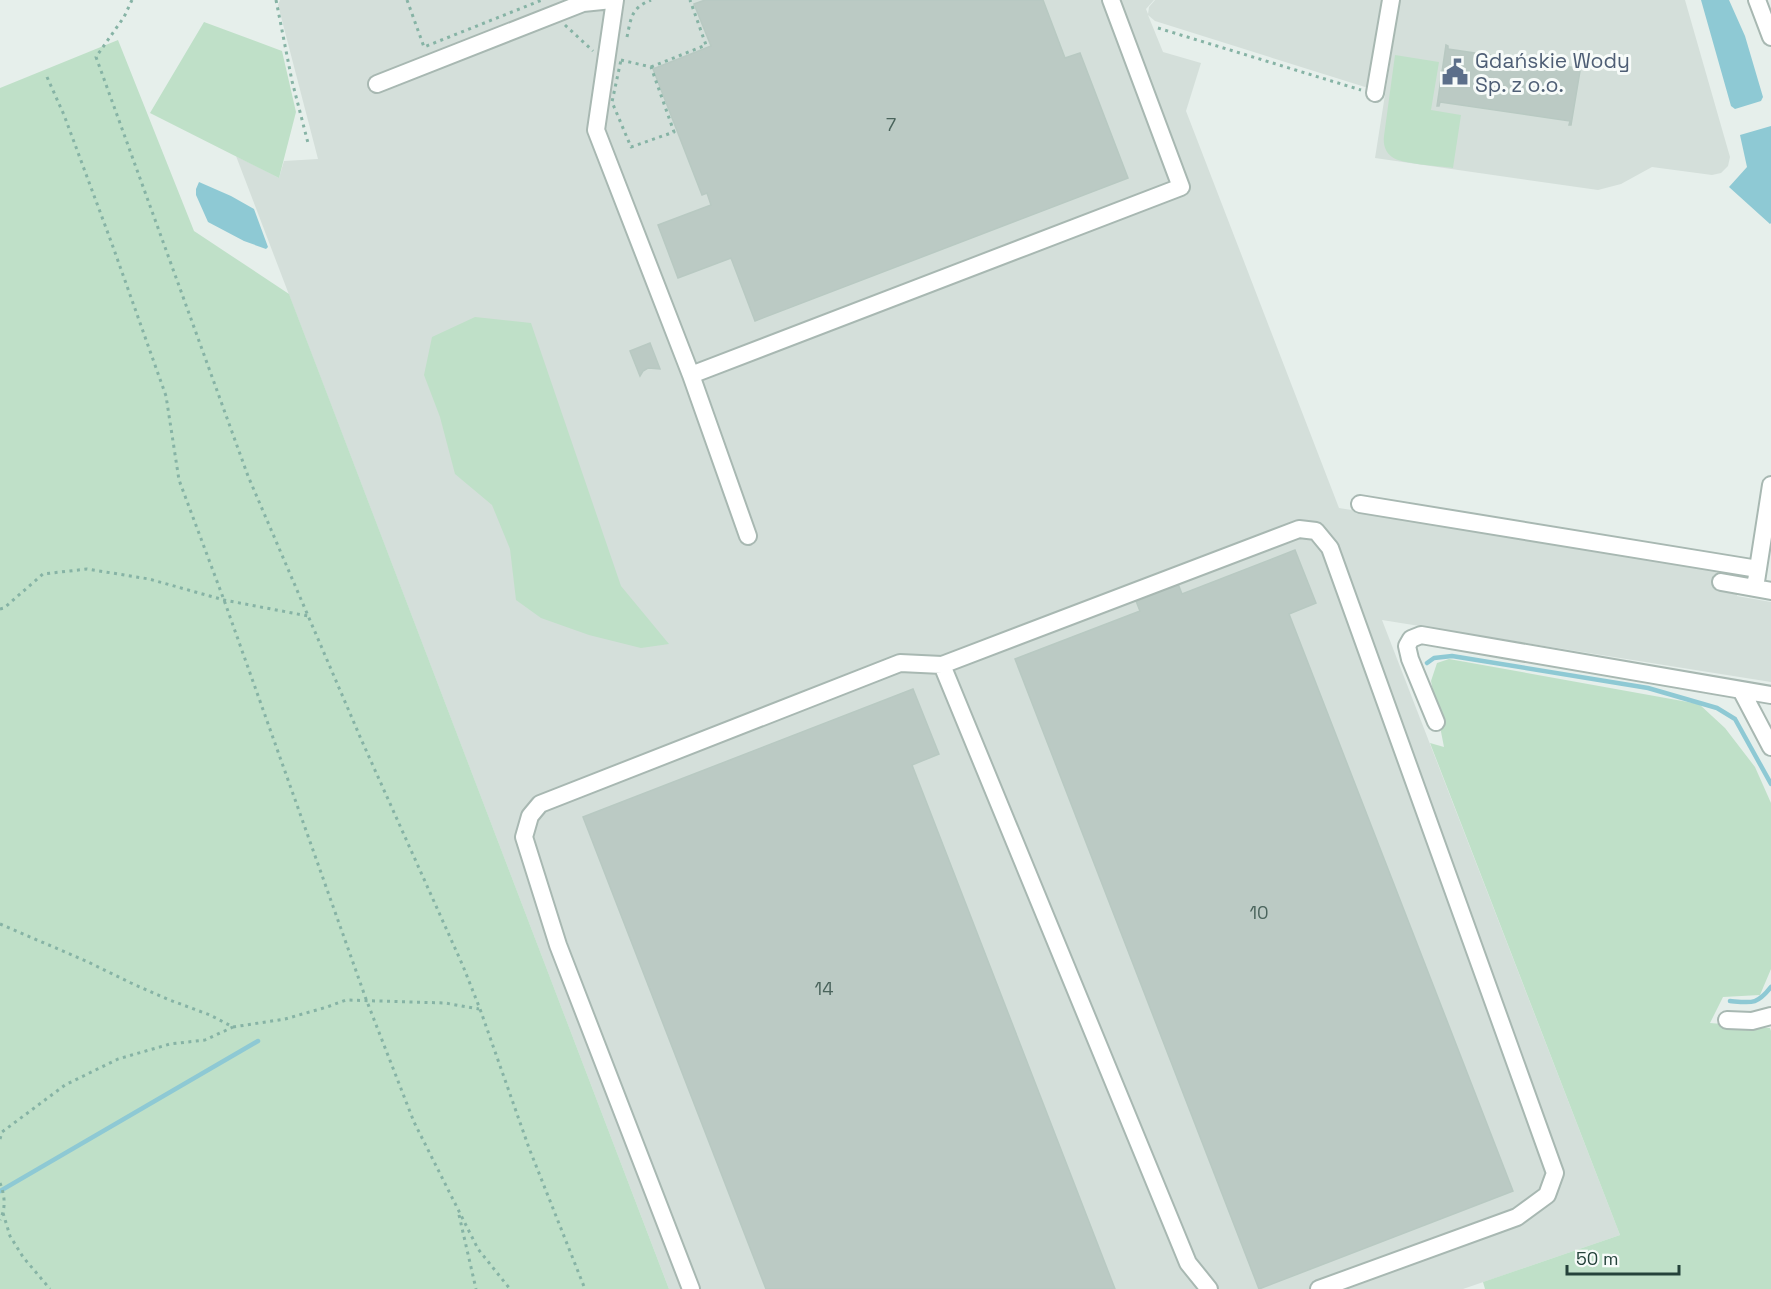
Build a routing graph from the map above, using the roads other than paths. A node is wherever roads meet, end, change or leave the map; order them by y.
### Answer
1 (613, 0) edge
2 (1111, 0) edge
3 (1391, 0) edge
4 (1757, 0) edge
5 (1771, 38) edge
6 (377, 84) dead end
7 (1375, 93) road end
8 (691, 375) junction
9 (1771, 484) edge
10 (1360, 504) dead end
11 (748, 536) dead end
12 (1758, 569) junction
13 (1720, 582) dead end
14 (1763, 589) edge
15 (942, 665) junction
16 (1741, 690) junction
17 (1771, 695) edge
18 (1436, 722) dead end
19 (1771, 747) edge
20 (1771, 1016) edge
21 (1727, 1020) dead end
22 (691, 1289) edge
23 (1209, 1289) edge
24 (1319, 1289) edge

1 - 6 street
1 - 8 street
2 - 8 street
3 - 7 street
4 - 5 street
8 - 11 street
9 - 12 street
10 - 12 street
12 - 14 street
13 - 14 street
15 - 22 street
15 - 23 street
15 - 24 street
16 - 17 street
16 - 18 street
16 - 19 street
20 - 21 street

